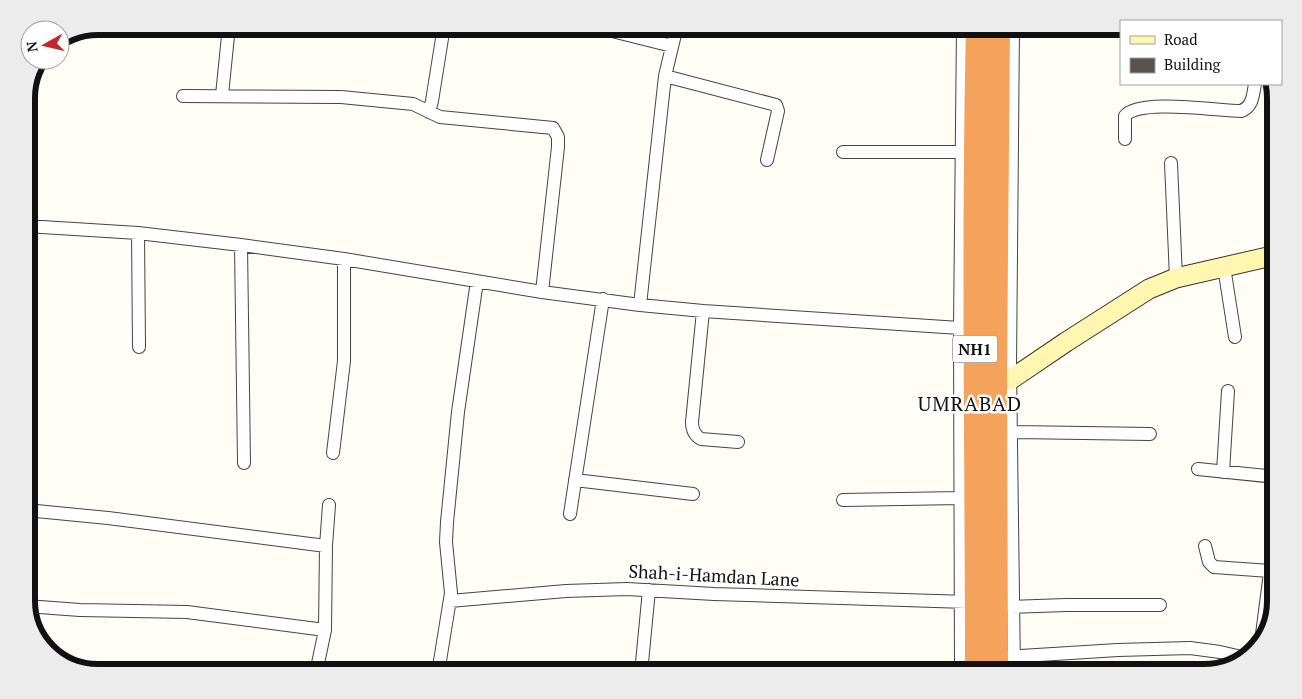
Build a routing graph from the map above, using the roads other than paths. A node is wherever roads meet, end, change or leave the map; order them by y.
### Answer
1 (228, 35) edge
2 (443, 35) edge
3 (628, 35) edge
4 (675, 35) edge
5 (963, 35) edge
6 (978, 35) edge
7 (998, 35) edge
8 (1012, 35) edge
9 (672, 46) junction
10 (665, 76) junction
11 (1255, 85) edge
12 (222, 95) junction
13 (183, 96) dead end
14 (429, 112) junction
15 (1125, 139) dead end
16 (843, 152) dead end
17 (962, 152) junction
18 (767, 160) dead end
19 (1171, 162) dead end
20 (1004, 171) junction
21 (35, 226) edge
22 (138, 233) junction
23 (241, 245) junction
24 (1267, 257) edge
25 (344, 259) junction
26 (1224, 267) junction
27 (1176, 278) junction
28 (477, 281) junction
29 (542, 292) junction
30 (604, 299) junction
31 (640, 304) junction
32 (703, 311) junction
33 (967, 329) junction
34 (1235, 337) dead end
35 (139, 347) dead end
36 (1010, 380) junction
37 (1228, 391) dead end
38 (1010, 432) junction
39 (1150, 434) dead end
40 (738, 442) dead end
41 (333, 453) dead end
42 (244, 463) dead end
43 (1198, 469) dead end
44 (1223, 472) junction
45 (1267, 476) edge
46 (575, 480) junction
47 (693, 494) dead end
48 (960, 498) junction
49 (843, 500) dead end
50 (329, 505) dead end
51 (35, 511) edge
52 (570, 514) dead end
53 (326, 546) junction
54 (1205, 546) dead end
55 (1267, 571) edge
56 (648, 590) junction
57 (1267, 592) edge
58 (450, 601) junction
59 (969, 602) junction
60 (1160, 605) dead end
61 (35, 607) edge
62 (1012, 607) junction
63 (1262, 625) edge
64 (326, 630) junction
65 (1235, 656) edge
66 (318, 664) edge
67 (439, 664) edge
68 (643, 664) edge
69 (962, 664) edge
70 (976, 664) edge
71 (1005, 664) edge
72 (1005, 664) edge
73 (1013, 664) edge

1 - 12 street
2 - 14 street
3 - 9 street
4 - 9 street
5 - 17 street
6 - 33 highway, NH1
7 - 20 highway, NH1
8 - 20 street
9 - 10 street
10 - 18 street
10 - 31 street
11 - 15 street
12 - 13 street
12 - 14 street
14 - 29 street
16 - 17 street
17 - 33 street
19 - 27 street
20 - 36 street
20 - 71 highway, NH1
21 - 22 street
22 - 23 street
22 - 35 street
23 - 25 street
23 - 42 street
24 - 26 street
25 - 28 street
25 - 41 street
26 - 27 street
26 - 34 street
27 - 36 street
28 - 29 street
28 - 58 street
29 - 30 street
30 - 31 street
30 - 46 street
31 - 32 street
32 - 33 street
32 - 40 street
33 - 48 street
33 - 59 highway, NH1
36 - 38 street
37 - 44 street
38 - 39 street
38 - 62 street
43 - 44 street
44 - 45 street
46 - 47 street
46 - 52 street
48 - 49 street
48 - 59 street
50 - 53 street
51 - 53 street
53 - 64 street
54 - 55 street
56 - 58 street, Shah-i-Hamdan Lane
56 - 59 street, Shah-i-Hamdan Lane
56 - 68 street
57 - 63 street
58 - 67 street
59 - 69 street
59 - 70 highway, NH1
60 - 62 street
61 - 64 street
62 - 72 street
64 - 66 street
65 - 73 street

